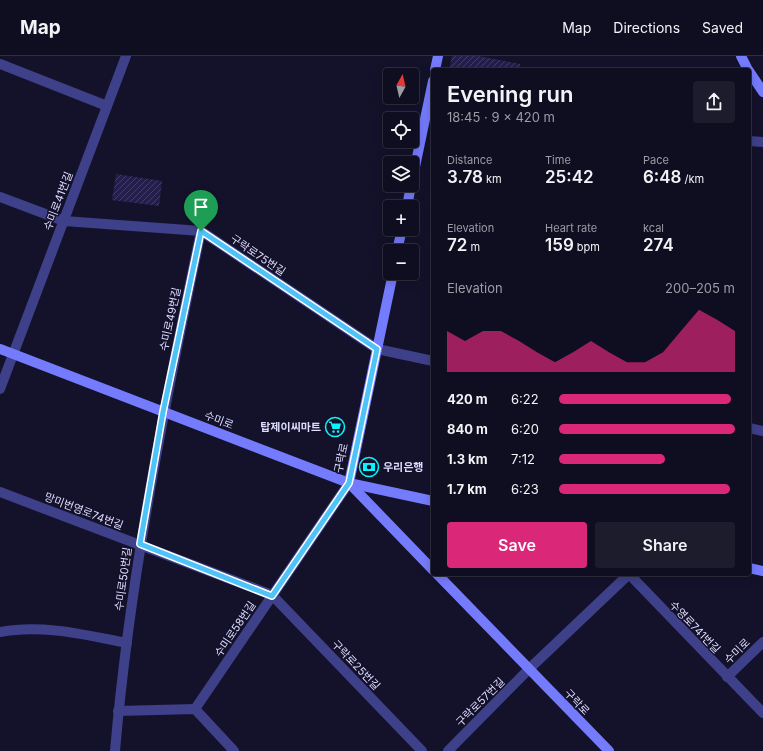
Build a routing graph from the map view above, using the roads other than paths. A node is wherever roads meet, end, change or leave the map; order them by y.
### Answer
1 (126, 56) edge
2 (438, 56) edge
3 (741, 56) edge
4 (0, 64) edge
5 (435, 68) edge
6 (747, 68) edge
7 (751, 74) edge
8 (431, 91) edge
9 (763, 92) edge
10 (107, 106) junction
11 (751, 141) edge
12 (763, 142) edge
13 (417, 156) edge
14 (0, 197) edge
15 (64, 221) junction
16 (201, 231) junction
17 (392, 280) edge
18 (0, 349) edge
19 (377, 349) junction
20 (13, 354) junction
21 (431, 361) edge
22 (0, 389) edge
23 (163, 412) junction
24 (751, 428) edge
25 (763, 431) edge
26 (349, 483) junction
27 (0, 492) edge
28 (431, 501) edge
29 (140, 544) junction
30 (431, 568) edge
31 (751, 568) edge
32 (763, 571) edge
33 (439, 576) edge
34 (628, 576) edge
35 (630, 576) edge
36 (272, 596) junction
37 (0, 632) edge
38 (763, 642) edge
39 (127, 643) junction
40 (529, 669) junction
41 (727, 677) junction
42 (195, 709) junction
43 (118, 711) junction
44 (763, 714) edge
45 (114, 751) edge
46 (234, 751) edge
47 (422, 751) edge
48 (448, 751) edge
49 (609, 751) edge

1 - 10 street, 수미로41번길
2 - 5 street
3 - 6 street
4 - 10 street
7 - 9 street
8 - 13 street
10 - 15 street, 수미로41번길
11 - 12 street
14 - 15 street, 구락로75번길
15 - 16 street, 구락로75번길
15 - 20 street, 수미로41번길
16 - 19 street, 구락로75번길
16 - 23 street, 수미로49번길
17 - 19 street, 구락로
18 - 20 street, 수미로
19 - 21 street
19 - 26 street, 구락로
20 - 22 street, 수미로41번길
20 - 23 street, 수미로
23 - 26 street, 수미로
23 - 29 street, 수미로50번길
24 - 25 street
26 - 28 street, 수미로
26 - 30 street, 구락로
26 - 36 street, 수미로58번길
27 - 29 street, 망미번영로74번길
29 - 36 street, 망미번영로74번길
29 - 39 street, 수미로50번길
31 - 32 street
33 - 40 street, 구락로
34 - 40 street
35 - 41 street, 수영로741번길
36 - 42 street, 수미로58번길
36 - 47 street, 구락로25번길
37 - 39 street
38 - 41 street, 수미로
39 - 43 street, 수미로50번길
40 - 48 street, 구락로57번길
40 - 49 street, 구락로
41 - 44 street, 수영로741번길
42 - 43 street
42 - 46 street
43 - 45 street, 수미로50번길

